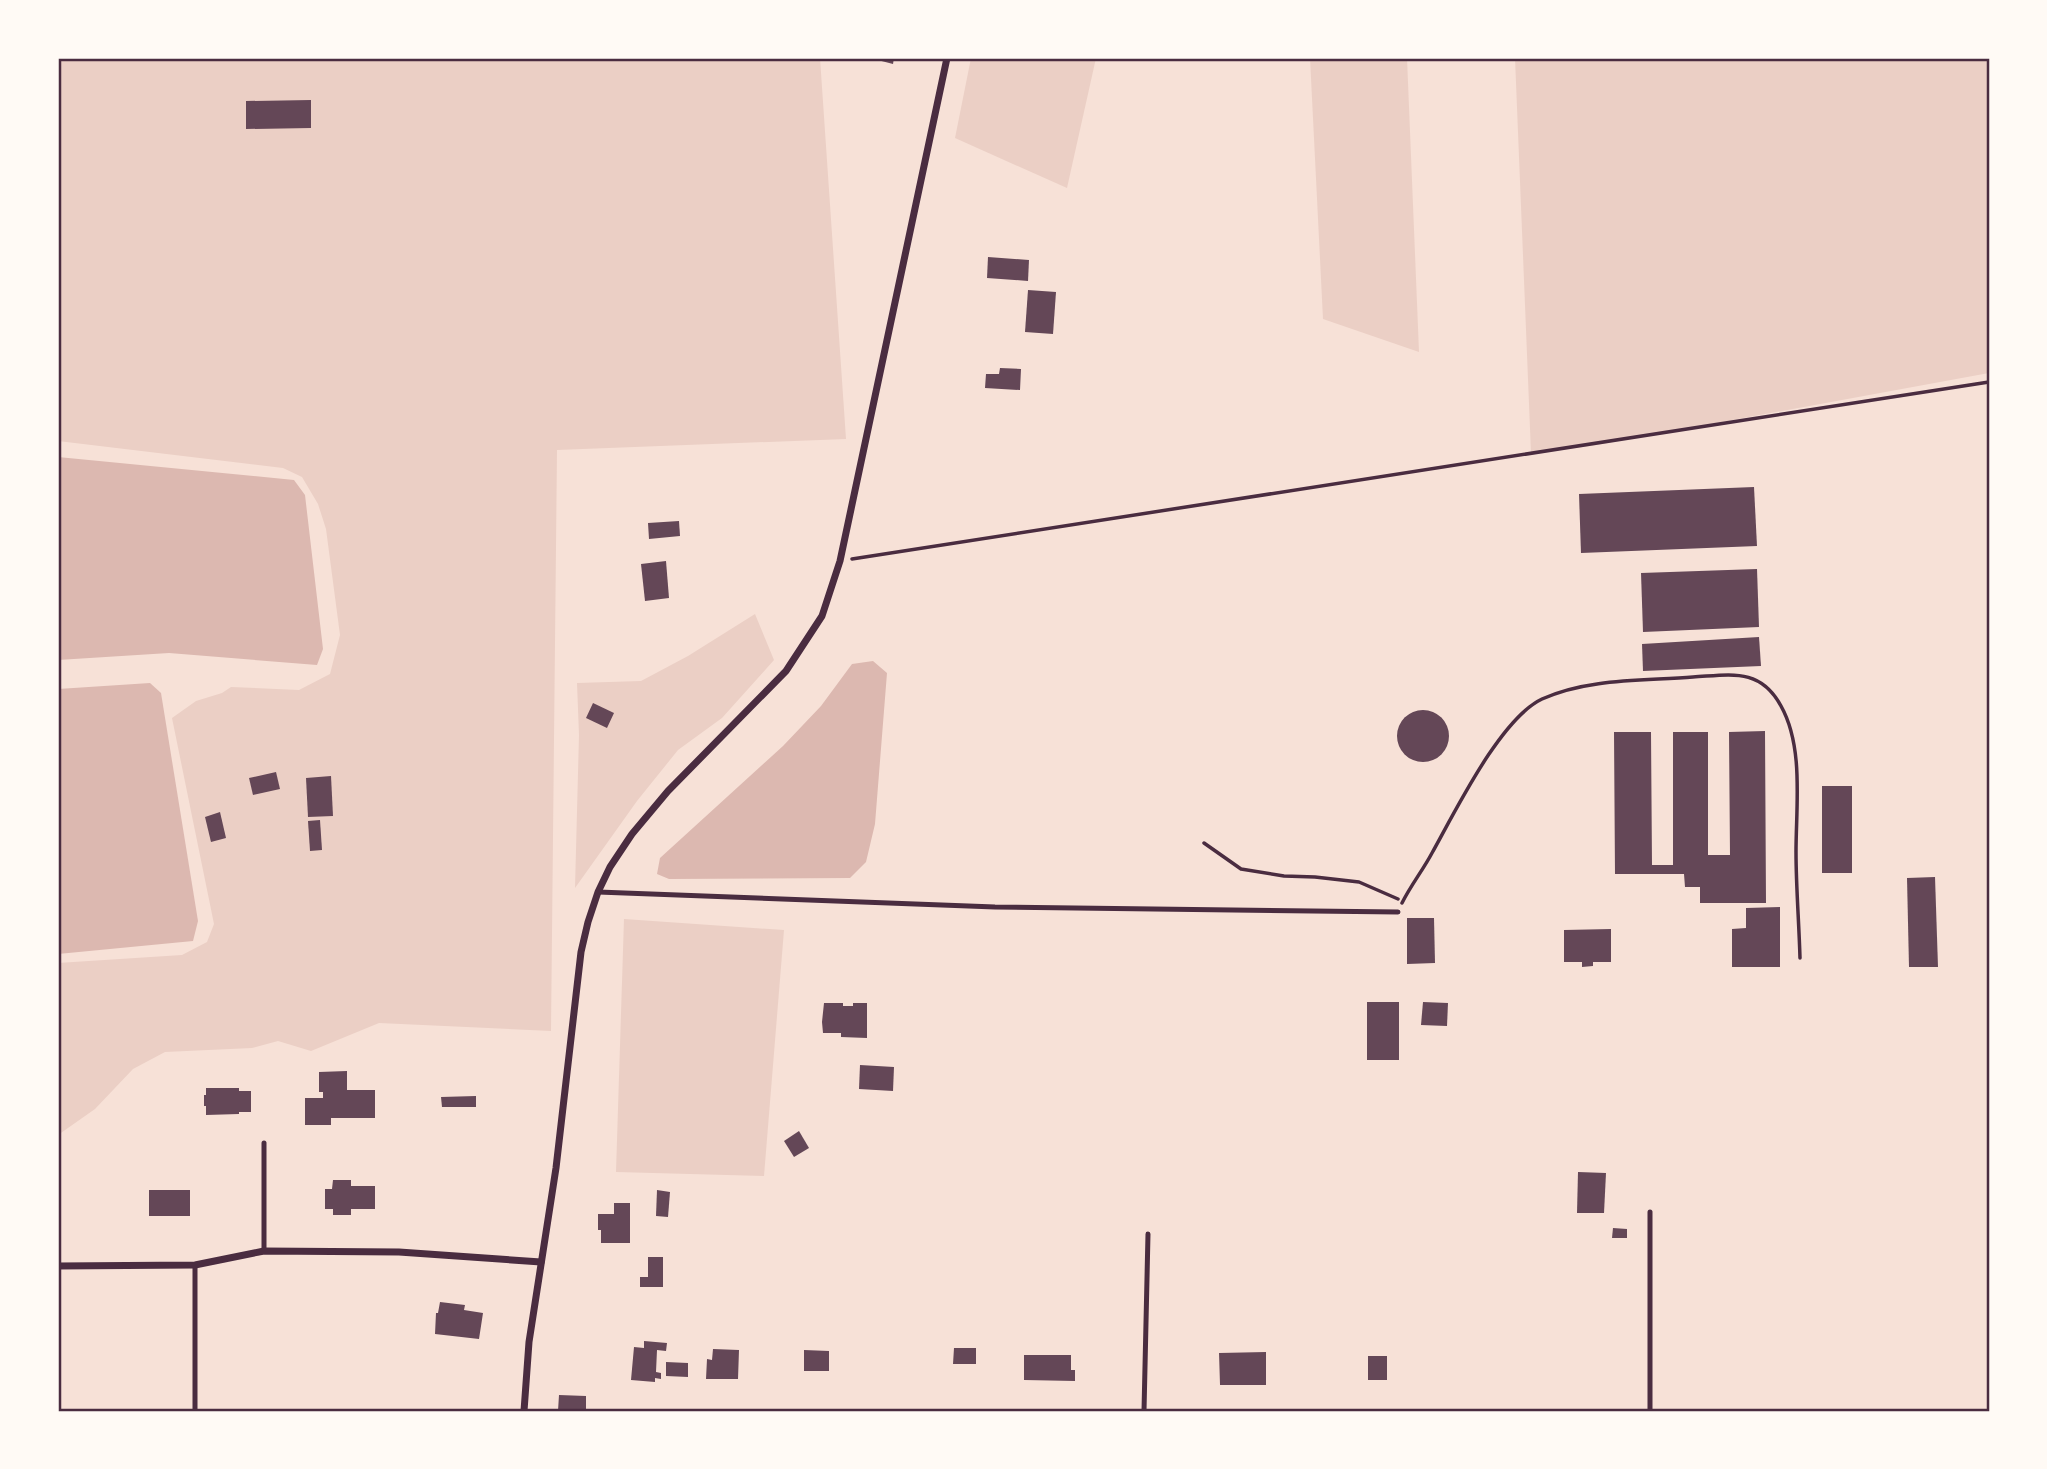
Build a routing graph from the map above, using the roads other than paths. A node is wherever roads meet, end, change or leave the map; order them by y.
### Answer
1 (947, 58) edge
2 (598, 892) junction
3 (1398, 912) road end
4 (264, 1143) dead end
5 (1650, 1212) dead end
6 (1148, 1234) dead end
7 (264, 1251) junction
8 (541, 1262) junction
9 (195, 1265) junction
10 (58, 1266) edge
11 (195, 1411) edge
12 (524, 1411) edge
13 (1144, 1411) edge
14 (1650, 1411) edge

1 - 2 street
2 - 3 lane
2 - 8 street
4 - 7 lane
5 - 14 lane
6 - 13 lane
7 - 8 street
7 - 9 street
8 - 12 street
9 - 10 street
9 - 11 lane

